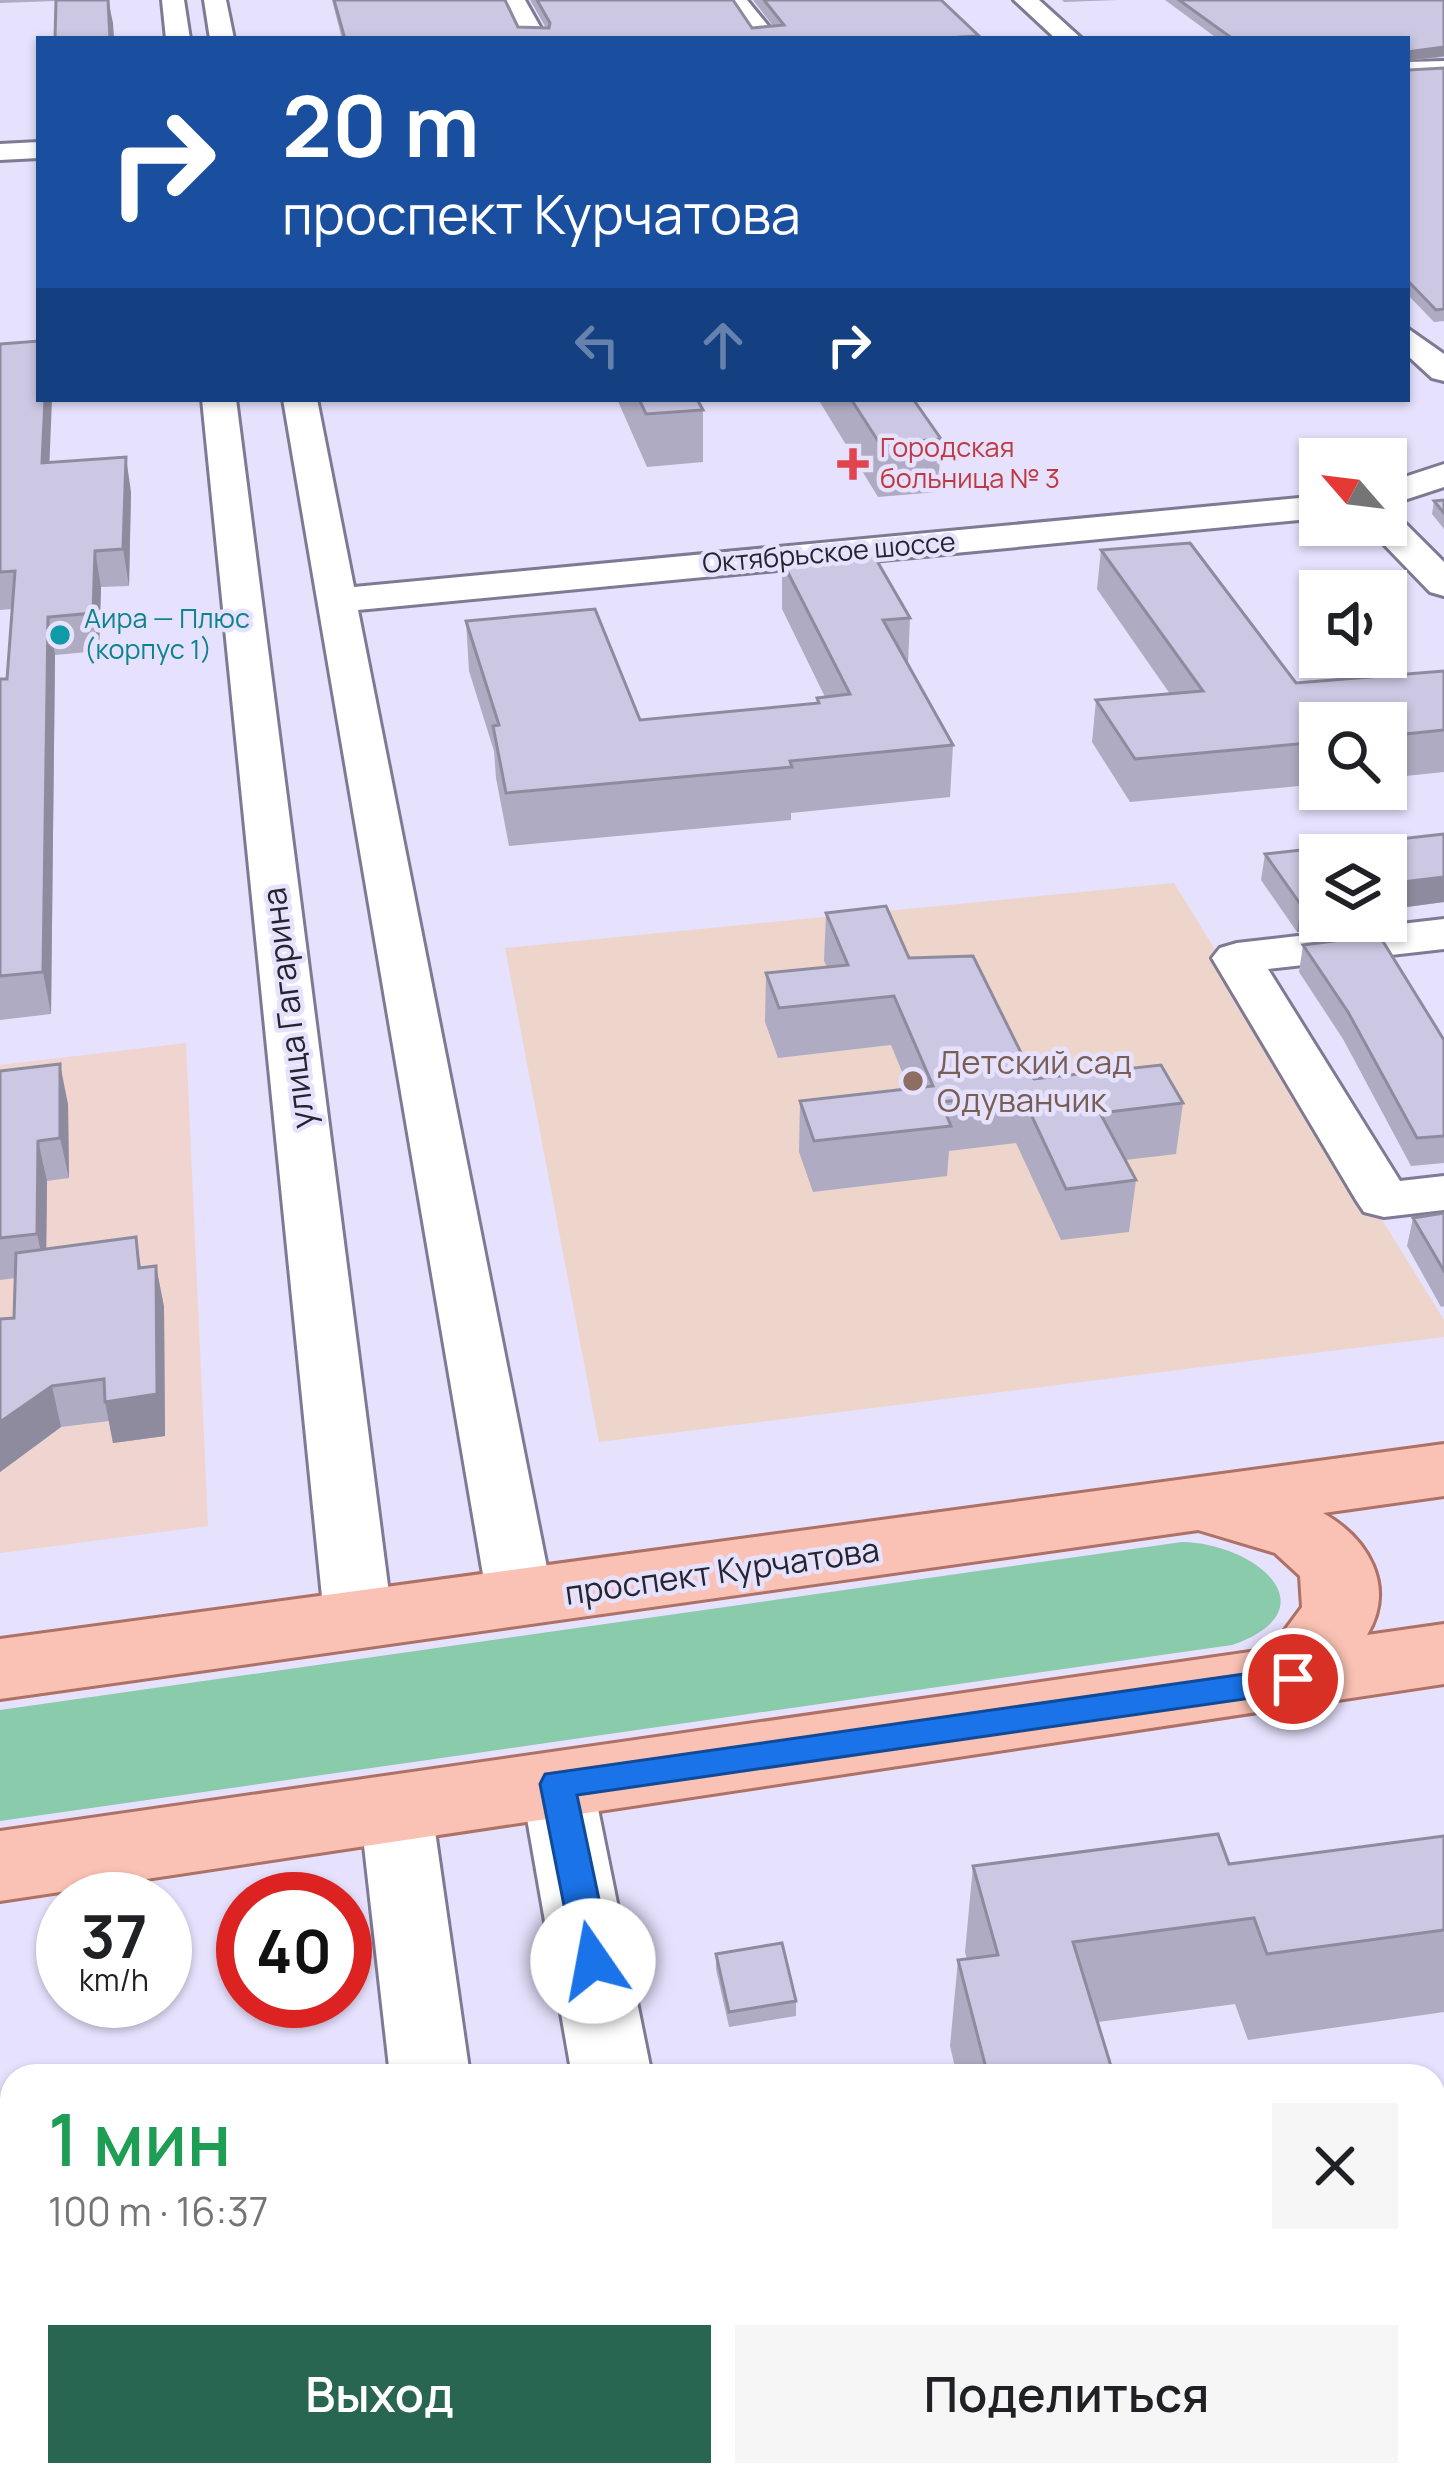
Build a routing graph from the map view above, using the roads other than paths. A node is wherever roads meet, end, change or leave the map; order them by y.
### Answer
1 (173, 0) edge
2 (215, 0) edge
3 (514, 0) edge
4 (735, 0) edge
5 (1025, 0) edge
6 (178, 36) edge
7 (221, 36) edge
8 (533, 36) edge
9 (765, 36) edge
10 (1067, 36) edge
11 (1444, 68) edge
12 (1410, 69) edge
13 (36, 150) edge
14 (0, 152) edge
15 (1410, 341) edge
16 (1444, 371) edge
17 (218, 402) edge
18 (301, 402) edge
19 (1444, 475) edge
20 (1407, 488) edge
21 (1299, 509) edge
22 (1407, 546) edge
23 (1444, 584) edge
24 (338, 600) junction
25 (1444, 934) edge
26 (1444, 1193) edge
27 (1444, 1470) edge
28 (1198, 1505) junction
29 (520, 1598) junction
30 (358, 1617) junction
31 (1444, 1654) edge
32 (0, 1670) edge
33 (1293, 1679) junction
34 (557, 1784) junction
35 (396, 1810) junction
36 (0, 1866) edge
37 (428, 2064) edge
38 (610, 2064) edge

1 - 6 street
2 - 7 street
3 - 8 street
4 - 9 street
5 - 10 street
11 - 12 street
13 - 14 street
15 - 16 street
17 - 30 street, улица Гагарина
18 - 24 street
19 - 20 street
21 - 24 street, Октябрьское шоссе
22 - 23 street
24 - 29 street
25 - 26 street
27 - 28 main road, проспект Курчатова
28 - 29 main road, проспект Курчатова
28 - 33 main road
29 - 30 main road, проспект Курчатова
30 - 32 main road, проспект Курчатова
31 - 33 main road
33 - 34 main road
34 - 35 main road
34 - 38 street
35 - 36 main road
35 - 37 street

